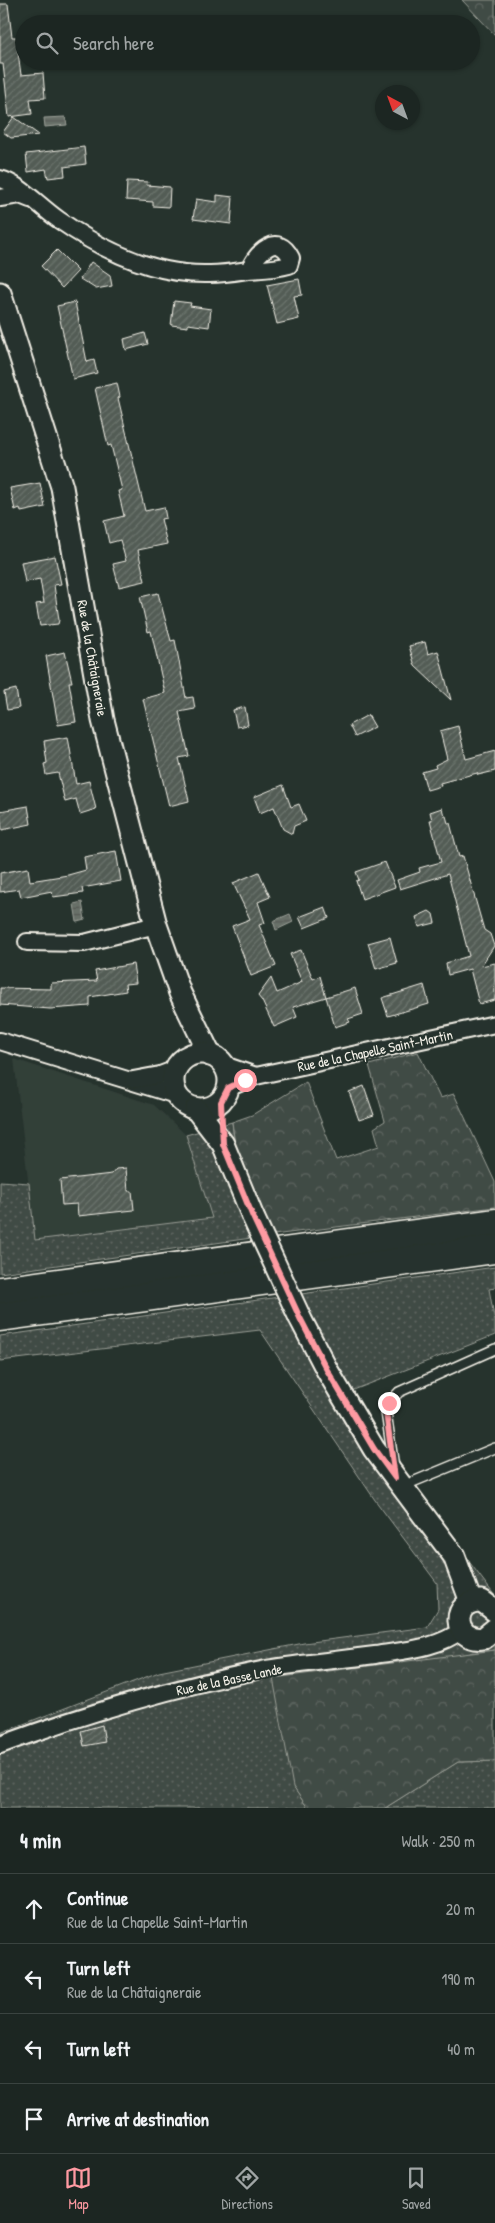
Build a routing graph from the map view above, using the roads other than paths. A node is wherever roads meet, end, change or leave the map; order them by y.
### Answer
1 (0, 179) edge
2 (0, 198) edge
3 (30, 199) junction
4 (249, 270) dead end
5 (0, 293) edge
6 (156, 925) junction
7 (27, 942) dead end
8 (193, 1021) junction
9 (495, 1024) edge
10 (0, 1041) edge
11 (217, 1060) junction
12 (182, 1062) junction
13 (256, 1076) junction
14 (130, 1080) junction
15 (176, 1095) junction
16 (225, 1095) junction
17 (196, 1109) junction
18 (223, 1144) junction
19 (495, 1223) edge
20 (495, 1249) edge
21 (0, 1292) edge
22 (0, 1318) edge
23 (495, 1349) edge
24 (495, 1448) edge
25 (398, 1482) junction
26 (471, 1602) junction
27 (495, 1625) edge
28 (462, 1630) junction
29 (0, 1745) edge

1 - 3 street
2 - 3 street
3 - 4 street
5 - 6 street, Rue de la Châtaigneraie
6 - 7 street
6 - 8 street, Rue de la Châtaigneraie
8 - 11 street, Rue de la Châtaigneraie
8 - 12 street
9 - 13 street, Rue de la Chapelle Saint-Martin
10 - 14 street
11 - 12 street
11 - 13 street
11 - 16 street, Rue de la Châtaigneraie
12 - 14 street
12 - 15 street
13 - 16 street, Rue de la Chapelle Saint-Martin
14 - 15 street
15 - 17 street, Rue de la Châtaigneraie
16 - 17 street
16 - 18 street, Rue de la Châtaigneraie
17 - 18 street, Rue de la Châtaigneraie
18 - 25 street, Rue de la Châtaigneraie, bridge
19 - 21 highway
20 - 22 highway
23 - 25 lane
24 - 25 lane
25 - 26 street, Rue de la Châtaigneraie
26 - 27 street
26 - 28 street
27 - 28 street
28 - 29 street, Rue de la Basse Lande

